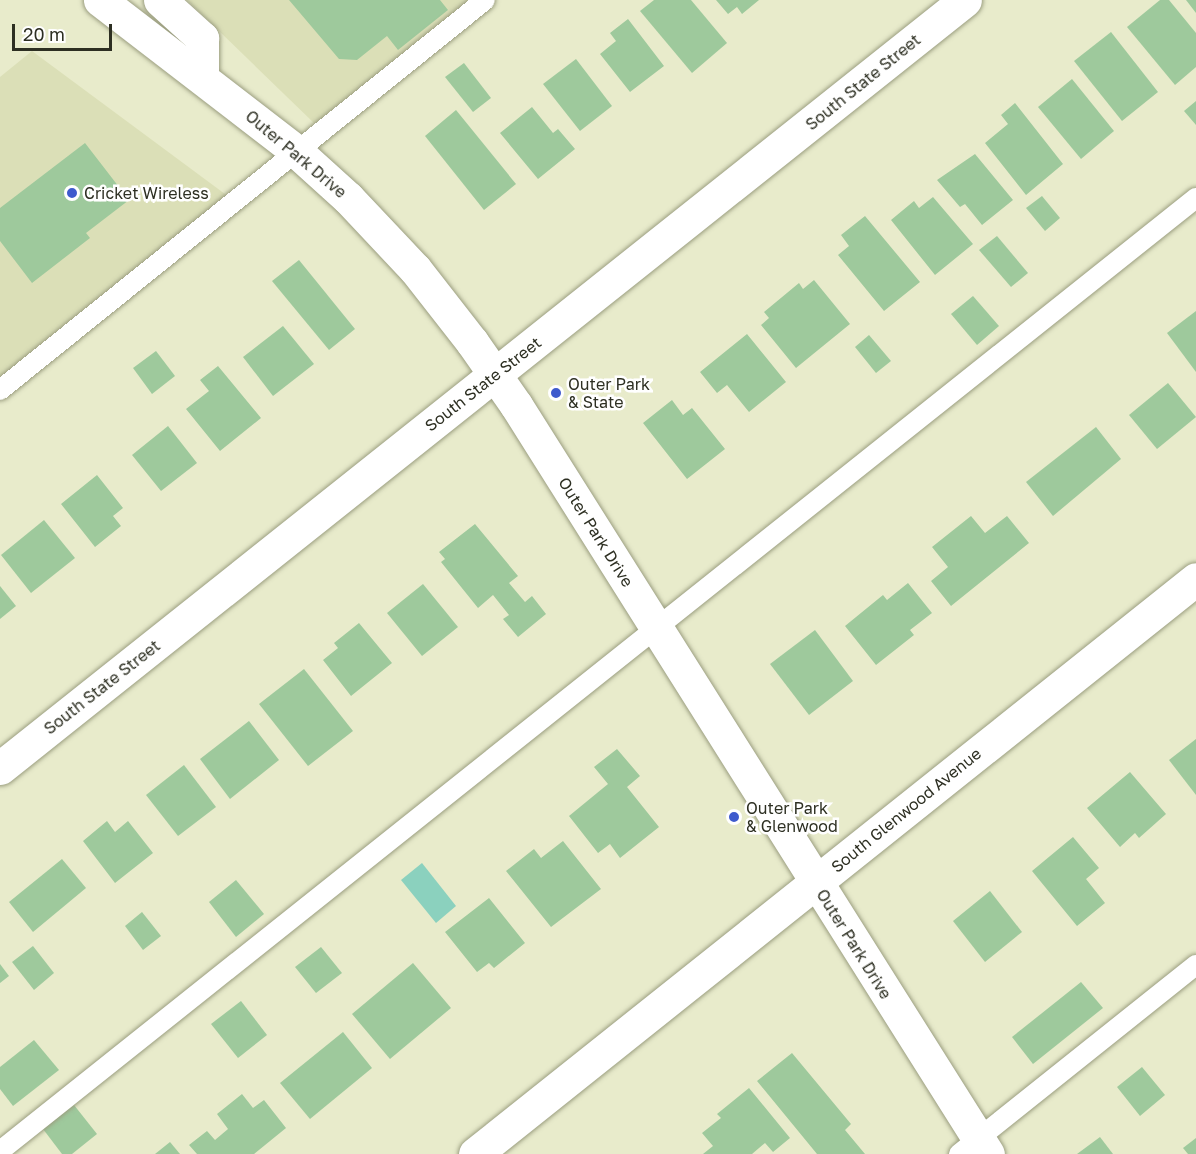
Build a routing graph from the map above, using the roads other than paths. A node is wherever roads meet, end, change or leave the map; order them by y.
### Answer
1 (100, 0) edge
2 (160, 0) edge
3 (485, 0) edge
4 (965, 0) edge
5 (202, 77) junction
6 (296, 151) junction
7 (1196, 198) edge
8 (495, 375) junction
9 (0, 390) edge
10 (1196, 579) edge
11 (655, 628) junction
12 (0, 768) edge
13 (815, 882) junction
14 (1196, 965) edge
15 (975, 1149) edge
16 (0, 1151) edge
17 (475, 1154) edge

1 - 5 street, Outer Park Drive
2 - 5 street
3 - 6 lane
4 - 8 street, South State Street
5 - 6 street, Outer Park Drive
6 - 8 street, Outer Park Drive
6 - 9 lane
7 - 11 lane
8 - 11 street, Outer Park Drive
8 - 12 street, South State Street
10 - 13 street, South Glenwood Avenue
11 - 13 street, Outer Park Drive
11 - 16 lane
13 - 15 street, Outer Park Drive
13 - 17 street, South Glenwood Avenue
14 - 15 lane

